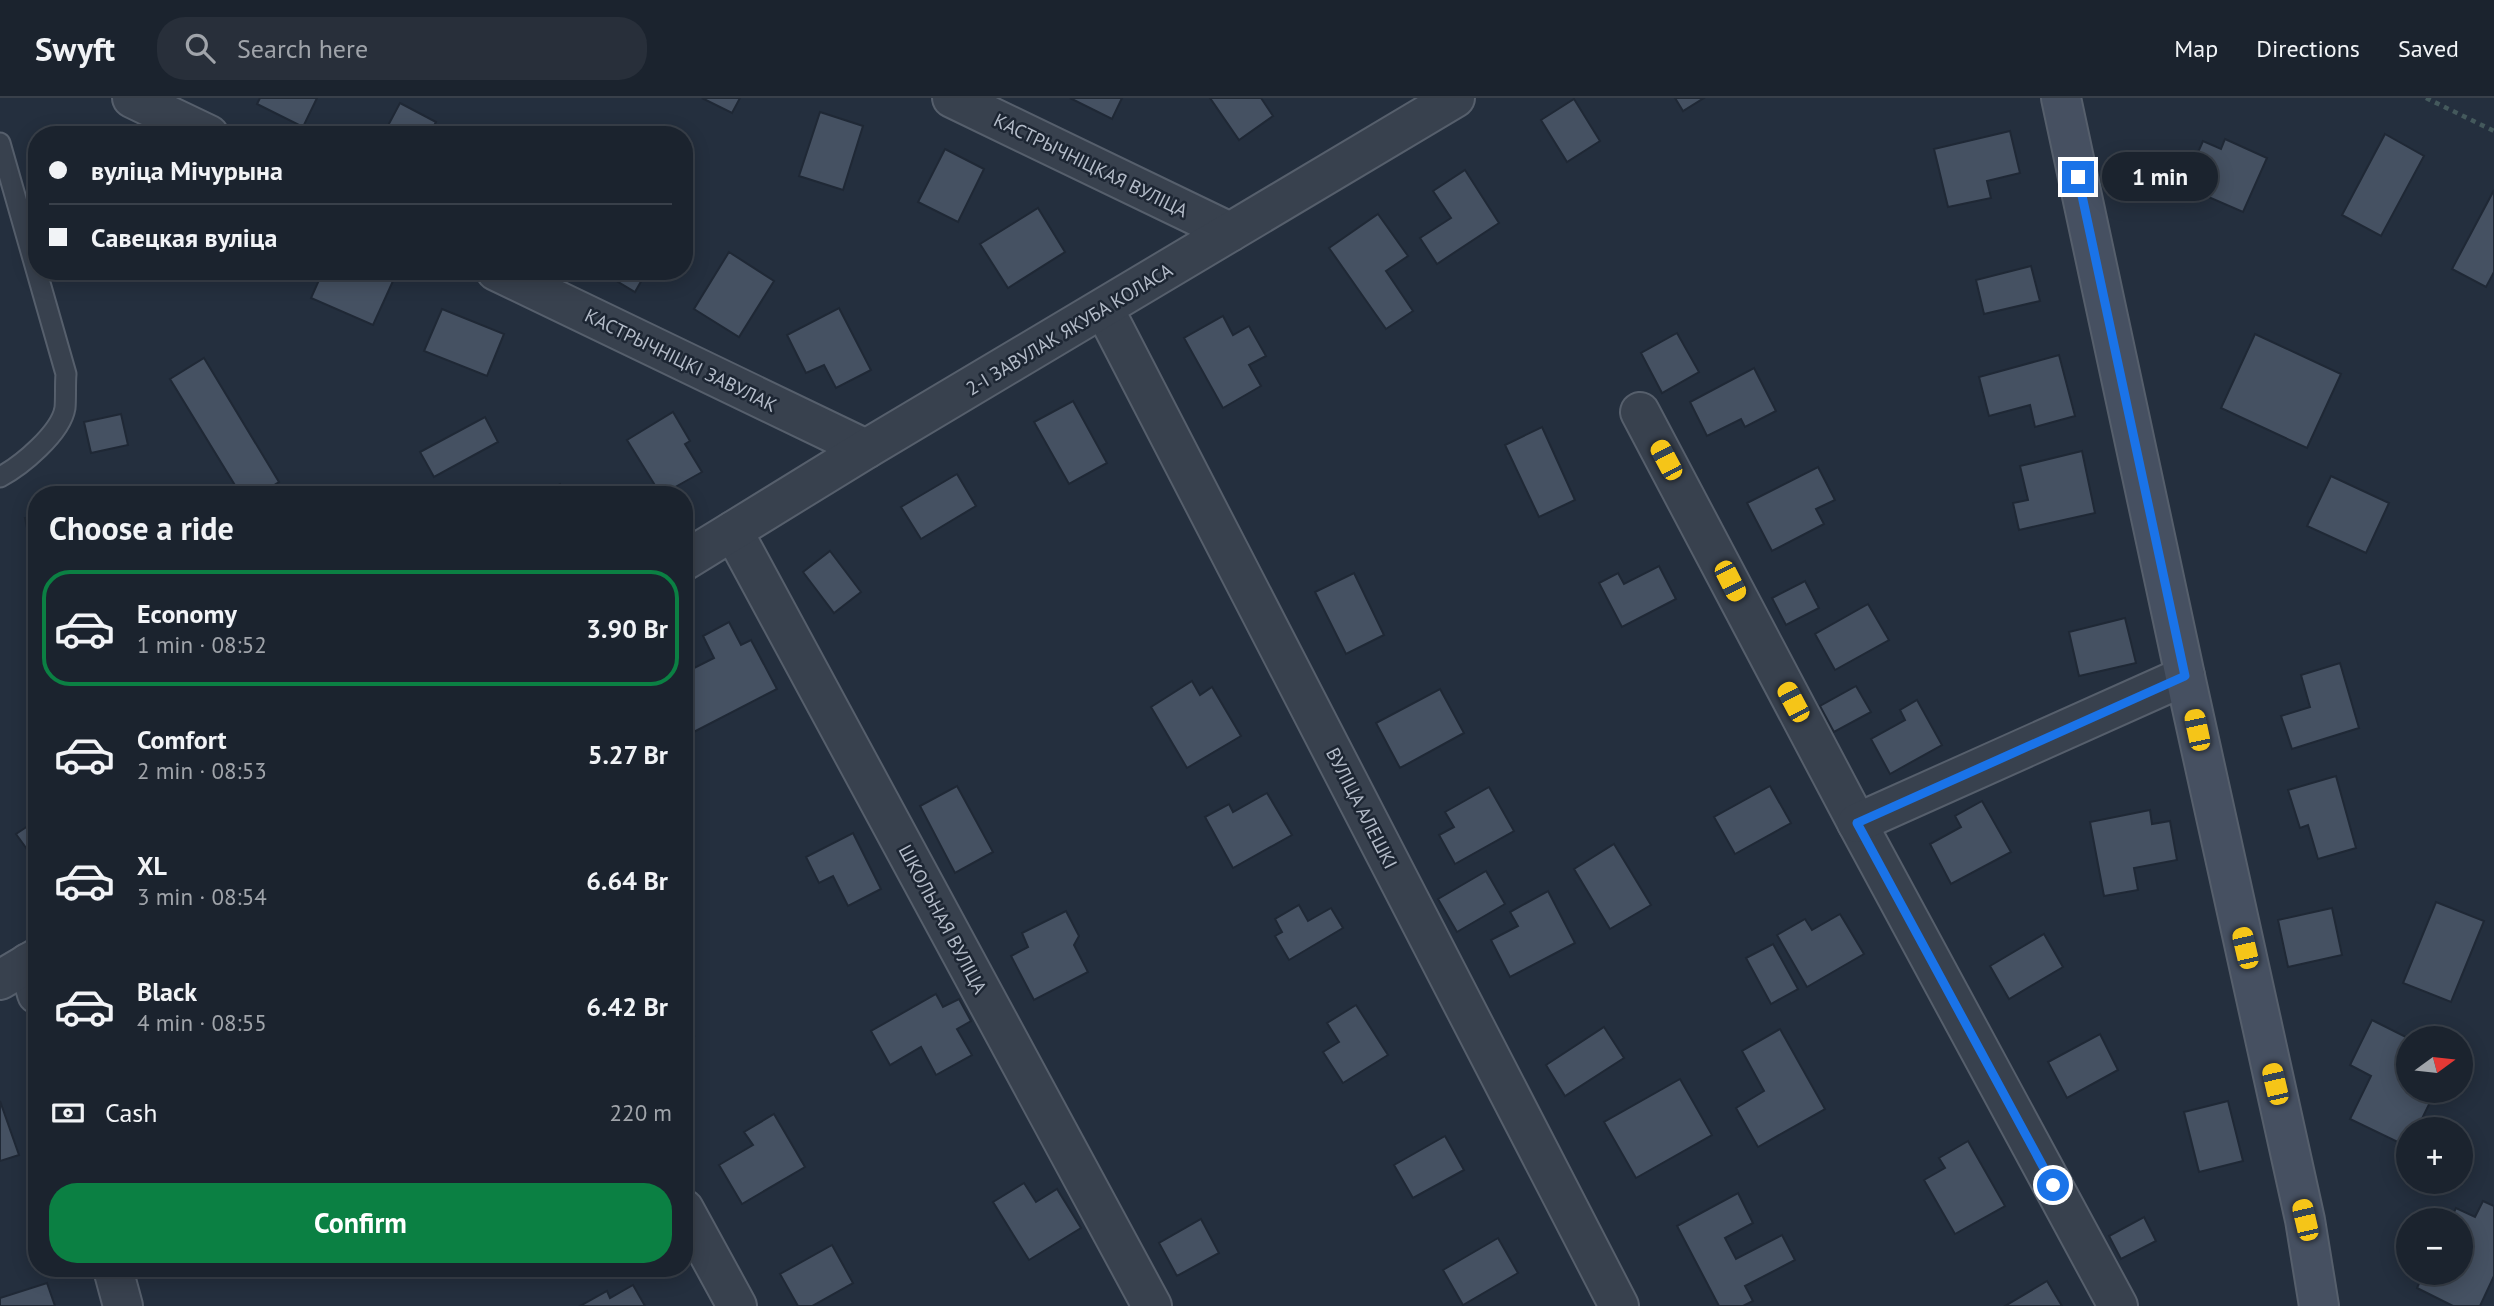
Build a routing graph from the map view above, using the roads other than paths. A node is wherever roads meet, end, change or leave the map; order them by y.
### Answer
1 (132, 98) edge
2 (952, 98) edge
3 (1455, 98) edge
4 (2061, 98) edge
5 (190, 126) edge
6 (0, 144) edge
7 (1230, 232) junction
8 (28, 242) edge
9 (39, 280) edge
10 (515, 280) edge
11 (1104, 309) junction
12 (1640, 412) dead end
13 (866, 449) junction
14 (0, 477) edge
15 (733, 531) junction
16 (693, 555) edge
17 (2185, 676) junction
18 (1857, 823) junction
19 (693, 1225) edge
20 (115, 1277) edge
21 (123, 1306) edge
22 (737, 1306) edge
23 (1153, 1306) edge
24 (1619, 1306) edge
25 (2118, 1306) edge
26 (2319, 1306) edge

1 - 5 street
2 - 7 street, КАСТРЫЧНІЦКАЯ ВУЛІЦА
3 - 7 street, 2-І ЗАВУЛАК ЯКУБА КОЛАСА
4 - 17 street
6 - 8 lane
7 - 11 street, 2-І ЗАВУЛАК ЯКУБА КОЛАСА
9 - 14 lane
10 - 13 street, КАСТРЫЧНІЦКІ ЗАВУЛАК
11 - 13 street, 2-І ЗАВУЛАК ЯКУБА КОЛАСА
11 - 24 street, ВУЛІЦА АЛЕШКІ
12 - 18 street
13 - 15 street, 2-І ЗАВУЛАК ЯКУБА КОЛАСА
15 - 16 street, 2-І ЗАВУЛАК ЯКУБА КОЛАСА
15 - 23 street, ШКОЛЬНАЯ ВУЛІЦА
17 - 18 street
17 - 26 street
18 - 25 street
19 - 22 street
20 - 21 street

